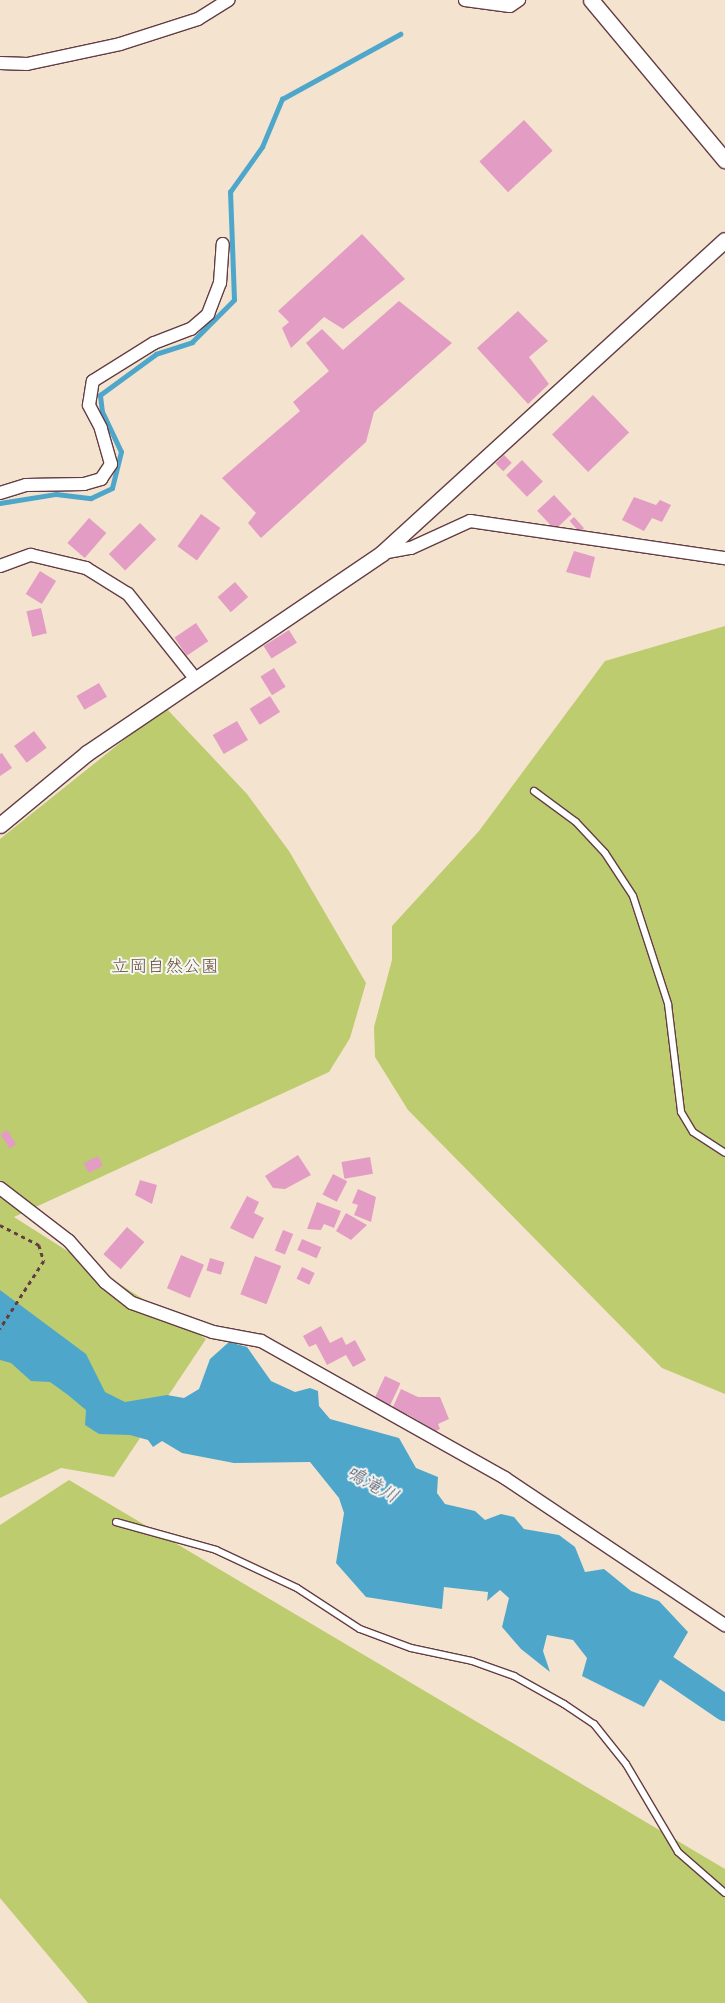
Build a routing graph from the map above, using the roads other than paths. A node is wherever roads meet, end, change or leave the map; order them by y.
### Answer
1 (229, 0) edge
2 (465, 0) edge
3 (519, 0) edge
4 (591, 0) edge
5 (0, 63) edge
6 (725, 160) edge
7 (725, 240) edge
8 (223, 244) dead end
9 (0, 493) edge
10 (382, 553) junction
11 (725, 558) edge
12 (0, 566) edge
13 (194, 677) junction
14 (534, 790) dead end
15 (0, 825) edge
16 (725, 1152) edge
17 (0, 1188) edge
18 (116, 1522) dead end
19 (725, 1625) edge
20 (725, 1893) edge

1 - 5 street
2 - 3 street
4 - 6 street
7 - 10 street
8 - 9 street
10 - 11 street
10 - 13 street
12 - 13 street
13 - 15 street
14 - 16 lane
17 - 19 street
18 - 20 lane

